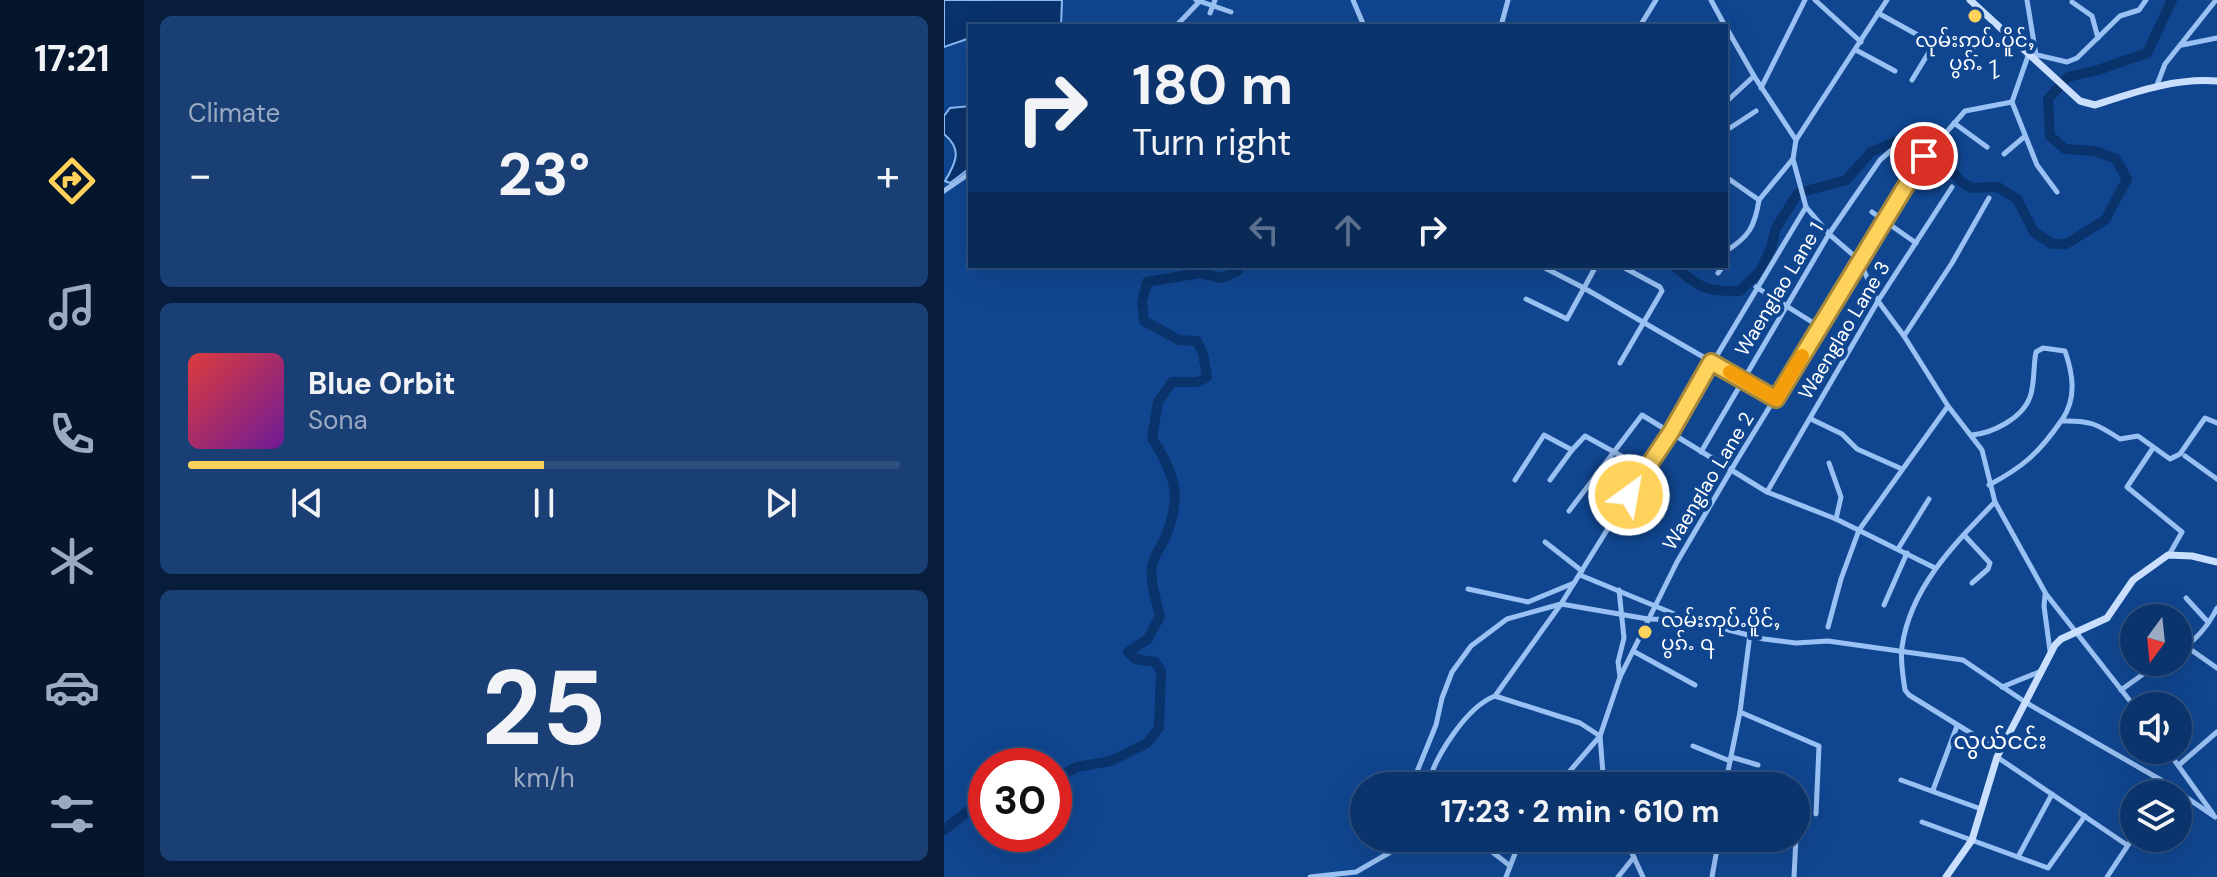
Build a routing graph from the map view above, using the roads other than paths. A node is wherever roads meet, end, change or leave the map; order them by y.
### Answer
1 (1198, 0) edge
2 (1353, 0) edge
3 (1508, 0) edge
4 (1656, 0) edge
5 (1711, 0) edge
6 (1805, 0) edge
7 (1815, 0) edge
8 (1887, 0) edge
9 (1970, 0) edge
10 (2027, 0) edge
11 (2146, 0) edge
12 (2216, 0) edge
13 (2072, 2) dead end
14 (1212, 6) edge
15 (1231, 12) dead end
16 (1878, 13) junction
17 (1178, 24) edge
18 (1363, 24) edge
19 (1502, 24) edge
20 (1641, 24) edge
21 (1725, 24) edge
22 (1728, 30) edge
23 (2217, 38) edge
24 (2098, 39) junction
25 (1861, 42) junction
26 (2181, 46) junction
27 (1856, 50) junction
28 (2033, 54) junction
29 (1895, 71) dead end
30 (1754, 76) junction
31 (1912, 80) dead end
32 (2217, 81) edge
33 (2157, 85) junction
34 (1761, 88) junction
35 (1728, 100) edge
36 (2012, 102) junction
37 (1756, 111) dead end
38 (1954, 123) junction
39 (1728, 127) edge
40 (2024, 137) junction
41 (1796, 140) junction
42 (1936, 144) dead end
43 (1987, 147) dead end
44 (1894, 148) dead end
45 (2004, 154) dead end
46 (1924, 156) dead end
47 (1793, 159) junction
48 (968, 174) edge
49 (1728, 178) edge
50 (1952, 187) dead end
51 (944, 191) edge
52 (2057, 192) dead end
53 (1989, 198) dead end
54 (1759, 200) junction
55 (1806, 207) junction
56 (1872, 212) dead end
57 (1884, 220) junction
58 (1829, 234) junction
59 (1916, 243) junction
60 (1728, 250) edge
61 (1859, 260) junction
62 (1545, 268) edge
63 (1595, 268) edge
64 (1625, 268) edge
65 (1756, 287) junction
66 (1584, 288) junction
67 (1526, 299) dead end
68 (1878, 301) junction
69 (1787, 306) junction
70 (1644, 322) junction
71 (1820, 327) junction
72 (1904, 336) junction
73 (1711, 362) junction
74 (1620, 363) dead end
75 (1743, 380) junction
76 (1776, 399) junction
77 (1948, 406) junction
78 (1811, 419) junction
79 (2061, 421) junction
80 (2217, 423) edge
81 (1671, 432) junction
82 (1971, 435) junction
83 (2153, 447) junction
84 (1572, 450) junction
85 (1613, 451) junction
86 (1701, 452) junction
87 (2185, 456) dead end
88 (1829, 463) dead end
89 (1645, 469) junction
90 (1902, 469) junction
91 (1731, 470) junction
92 (2217, 479) edge
93 (1515, 480) dead end
94 (1550, 480) dead end
95 (1989, 485) junction
96 (1767, 492) junction
97 (1929, 499) dead end
98 (1995, 502) junction
99 (1569, 511) dead end
100 (1836, 519) junction
101 (1859, 530) junction
102 (1963, 534) junction
103 (1545, 542) dead end
104 (1898, 549) junction
105 (1907, 553) junction
106 (2168, 555) junction
107 (2217, 562) edge
108 (1935, 568) junction
109 (1581, 573) junction
110 (1575, 583) junction
111 (1972, 583) dead end
112 (1468, 589) dead end
113 (1618, 589) junction
114 (2046, 594) junction
115 (2186, 598) dead end
116 (1561, 604) junction
117 (1655, 604) junction
118 (1884, 605) dead end
119 (2217, 608) edge
120 (1623, 615) junction
121 (1648, 619) junction
122 (1689, 620) junction
123 (2208, 622) junction
124 (1828, 627) dead end
125 (2078, 632) junction
126 (1750, 634) junction
127 (2192, 641) edge
128 (1901, 650) junction
129 (2192, 650) edge
130 (1633, 651) junction
131 (2050, 651) junction
132 (2217, 668) edge
133 (2040, 671) junction
134 (2140, 676) edge
135 (1620, 677) junction
136 (1695, 685) dead end
137 (2002, 687) junction
138 (2121, 690) joint
139 (1495, 696) junction
140 (2025, 702) junction
141 (1740, 712) junction
142 (1957, 726) junction
143 (2217, 732) edge
144 (1600, 736) junction
145 (1693, 746) dead end
146 (1999, 754) junction
147 (1730, 759) junction
148 (1758, 765) dead end
149 (2179, 765) joint
150 (1417, 772) edge
151 (1431, 772) edge
152 (1569, 772) edge
153 (1603, 772) edge
154 (1728, 772) edge
155 (1901, 780) dead end
156 (2161, 780) edge
157 (1933, 790) junction
158 (2052, 794) junction
159 (2192, 801) edge
160 (1981, 809) junction
161 (1816, 814) dead end
162 (2085, 816) junction
163 (2216, 818) edge
164 (1922, 822) dead end
165 (1972, 840) junction
166 (2120, 840) edge
167 (1388, 852) edge
168 (1492, 852) edge
169 (1515, 852) edge
170 (1632, 852) edge
171 (1636, 852) edge
172 (1716, 852) edge
173 (1795, 852) edge
174 (2123, 852) edge
175 (1633, 855) junction
176 (2018, 857) junction
177 (1509, 865) junction
178 (1310, 877) edge
179 (1506, 877) edge
180 (1618, 877) edge
181 (1643, 877) edge
182 (1712, 877) edge
183 (1794, 877) edge
184 (1947, 877) edge
185 (2107, 877) edge

1 - 14 street
1 - 17 street
2 - 18 street
3 - 19 street
4 - 20 street
5 - 21 street
6 - 34 street
7 - 25 street
8 - 16 street
9 - 28 street
10 - 28 street
11 - 24 street
12 - 26 street
13 - 24 street
14 - 15 street
16 - 25 street
16 - 31 street
22 - 30 street
23 - 26 street
24 - 28 street
25 - 27 street
26 - 33 street
27 - 29 street
27 - 41 street
28 - 33 street
28 - 36 street
30 - 34 street
30 - 35 street
32 - 33 street
34 - 41 street
36 - 38 street
36 - 40 street
37 - 39 street
38 - 42 street
38 - 43 street
40 - 45 street
40 - 52 street
41 - 47 street
44 - 58 street, Waenglao Lane 1
46 - 57 street, Waenglao Lane 2
47 - 54 street
47 - 55 street
48 - 51 street
49 - 54 street
50 - 59 street, Waenglao Lane 3
53 - 72 street
54 - 60 street
55 - 58 street
55 - 65 street
56 - 57 street
57 - 59 street
57 - 61 street, Waenglao Lane 2
58 - 61 street
58 - 69 street, Waenglao Lane 1
59 - 68 street, Waenglao Lane 3
61 - 68 street
61 - 71 street, Waenglao Lane 2
62 - 66 street
63 - 66 street
64 - 70 street
65 - 69 street
65 - 73 street
66 - 67 street
66 - 70 street
68 - 72 street
68 - 78 street, Waenglao Lane 3
69 - 71 street
69 - 75 street, Waenglao Lane 1
70 - 73 street
70 - 74 street
71 - 76 street, Waenglao Lane 2
72 - 77 street
73 - 75 street
73 - 81 street
75 - 76 street
75 - 86 street, Waenglao Lane 1
76 - 91 street, Waenglao Lane 2
77 - 82 street
77 - 90 street
78 - 90 street
78 - 96 street, Waenglao Lane 3
79 - 82 street
79 - 83 street
79 - 95 street
80 - 83 street
81 - 85 street
81 - 86 street
81 - 89 street
82 - 95 street
83 - 106 street
84 - 85 street
84 - 93 street
84 - 94 street
85 - 89 street
85 - 99 street
86 - 91 street
87 - 92 street
88 - 100 street
89 - 109 street
90 - 101 street
91 - 96 street
91 - 117 street, Waenglao Lane 2
95 - 98 street
96 - 100 street
97 - 104 street
98 - 102 street
98 - 114 street
100 - 101 street
101 - 104 street
101 - 124 street
102 - 108 street
102 - 111 street
103 - 109 street
104 - 105 street
105 - 108 street
105 - 118 street
106 - 107 street
106 - 125 street
108 - 128 street
109 - 110 street
109 - 113 street
110 - 112 street
110 - 116 street
113 - 117 street
113 - 120 street
114 - 125 street
114 - 131 street
115 - 123 street
116 - 120 street
116 - 139 street
116 - 150 street
117 - 121 street, Waenglao Lane 2
117 - 122 street
119 - 123 street
120 - 121 street
120 - 135 street
121 - 122 street
121 - 130 street, Waenglao Lane 2
122 - 126 street
123 - 127 street
125 - 131 street
125 - 138 street
126 - 128 street
126 - 141 street
128 - 137 street
128 - 142 street
129 - 132 street
130 - 135 street, Waenglao Lane 2
130 - 136 street
131 - 133 street
133 - 137 street
133 - 140 street
134 - 138 street
135 - 144 street, Waenglao Lane 2
137 - 140 street
139 - 144 street
139 - 151 street
140 - 146 street
140 - 156 street
141 - 147 street
141 - 161 street
142 - 146 street
142 - 157 street
143 - 149 street
144 - 152 street, Waenglao Lane 2
144 - 153 street
145 - 147 street
146 - 158 street
146 - 160 street
147 - 148 street
147 - 154 street
149 - 163 street
155 - 157 street
157 - 160 street
158 - 162 street
158 - 176 street
159 - 163 street
160 - 165 street
162 - 166 street
162 - 176 street
164 - 165 street
165 - 176 street
165 - 184 street
167 - 178 street
168 - 177 street
169 - 177 street
170 - 175 street
171 - 175 street
172 - 182 street
173 - 183 street
174 - 185 street
175 - 180 street
175 - 181 street
177 - 179 street

